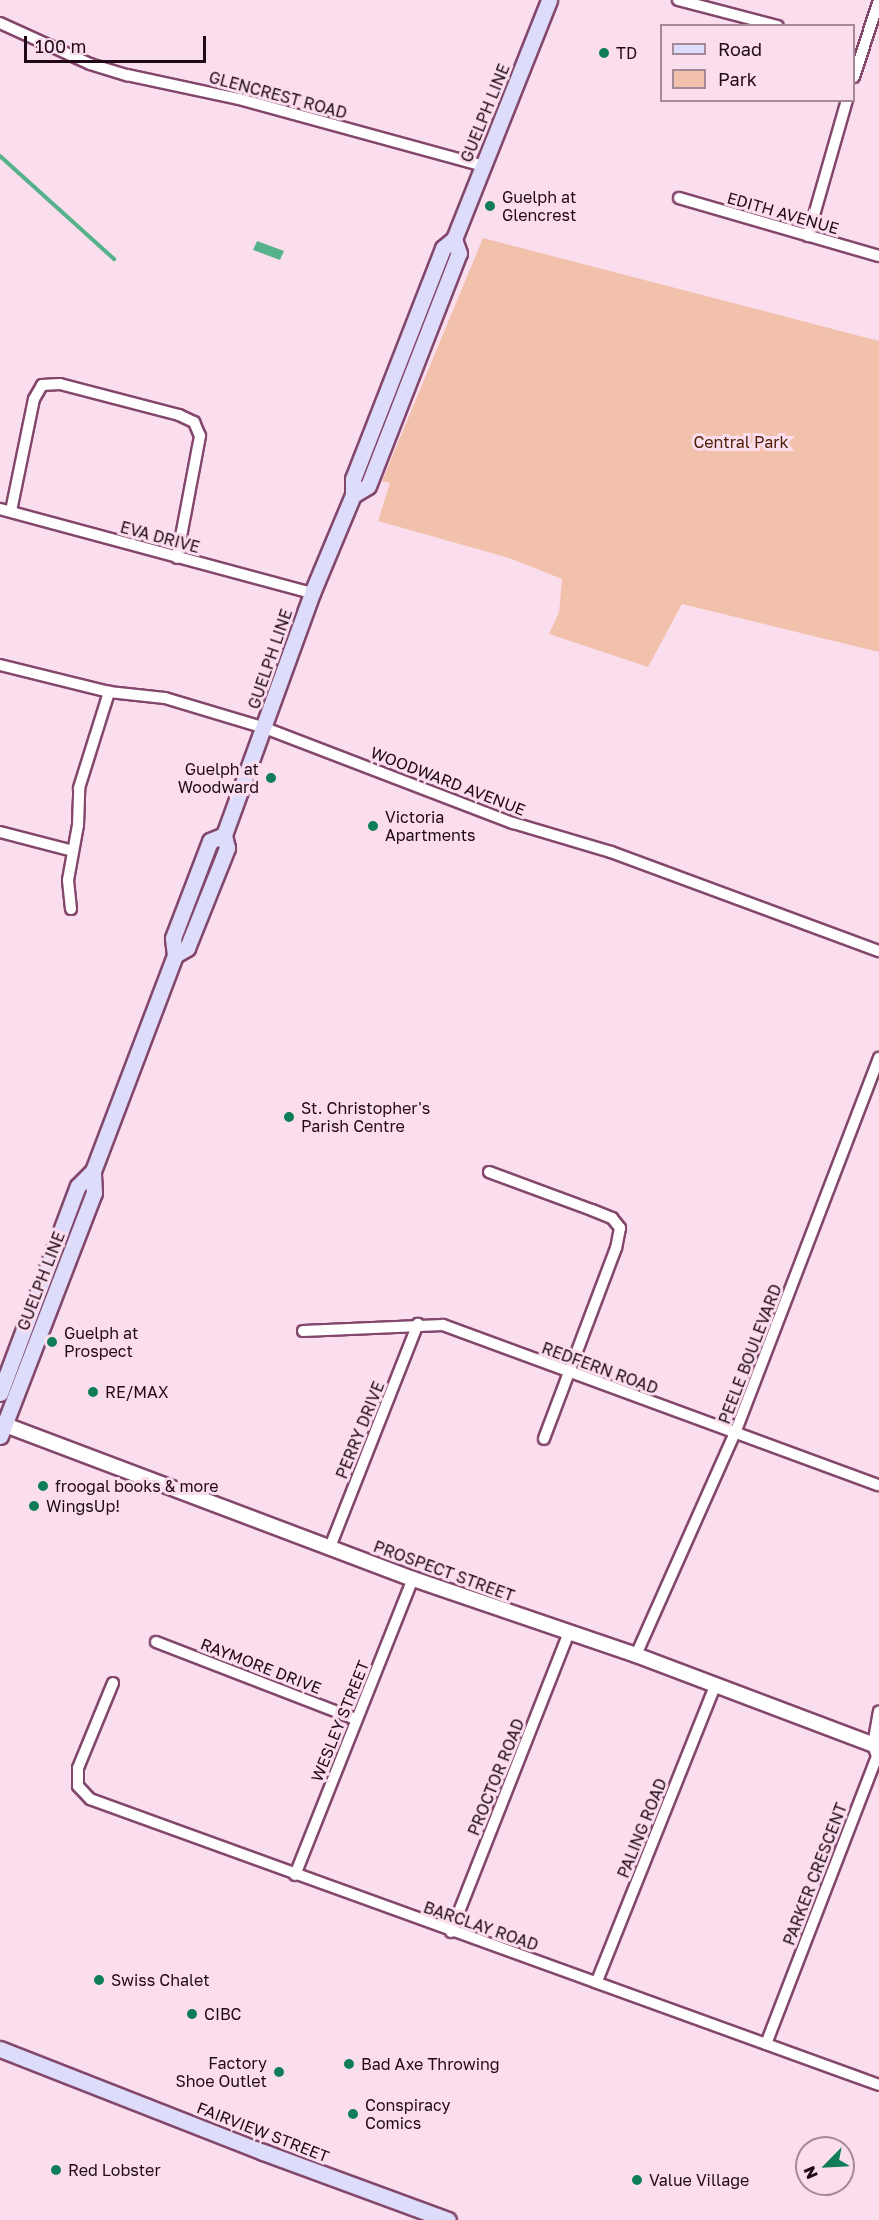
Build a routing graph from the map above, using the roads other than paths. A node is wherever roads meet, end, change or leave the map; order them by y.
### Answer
1 (549, 0) edge
2 (678, 0) edge
3 (879, 0) edge
4 (0, 23) edge
5 (770, 24) edge
6 (858, 46) edge
7 (855, 69) edge
8 (846, 102) edge
9 (484, 166) junction
10 (679, 198) dead end
11 (808, 236) junction
12 (879, 256) edge
13 (5, 510) edge
14 (177, 558) junction
15 (312, 593) junction
16 (0, 665) edge
17 (109, 692) junction
18 (265, 728) junction
19 (0, 832) edge
20 (73, 850) junction
21 (71, 909) dead end
22 (879, 951) edge
23 (879, 1058) edge
24 (93, 1171) junction
25 (489, 1172) dead end
26 (418, 1324) junction
27 (303, 1331) dead end
28 (568, 1373) junction
29 (0, 1393) edge
30 (2, 1428) edge
31 (735, 1433) junction
32 (544, 1439) dead end
33 (879, 1485) edge
34 (330, 1548) junction
35 (412, 1579) junction
36 (569, 1633) junction
37 (156, 1642) dead end
38 (636, 1655) junction
39 (113, 1683) dead end
40 (715, 1686) junction
41 (879, 1712) edge
42 (356, 1719) junction
43 (876, 1746) edge
44 (296, 1875) junction
45 (451, 1932) junction
46 (597, 1981) junction
47 (766, 2044) junction
48 (0, 2049) edge
49 (879, 2085) edge
50 (448, 2220) edge

1 - 9 main road, GUELPH LINE
2 - 5 street
3 - 6 street
4 - 9 street, GLENCREST ROAD
6 - 7 street
8 - 11 street
9 - 15 main road, GUELPH LINE
10 - 11 street, EDITH AVENUE
11 - 12 street, EDITH AVENUE
13 - 14 street, EVA DRIVE
13 - 14 street
14 - 15 street, EVA DRIVE
15 - 18 main road, GUELPH LINE
16 - 17 street, WOODWARD AVENUE
17 - 18 street, WOODWARD AVENUE
17 - 20 street
18 - 22 street, WOODWARD AVENUE
18 - 24 main road, GUELPH LINE
19 - 20 street
20 - 21 street
23 - 31 street, PEELE BOULEVARD
24 - 29 main road, GUELPH LINE
24 - 30 main road, GUELPH LINE
25 - 28 street
26 - 27 street, REDFERN ROAD
26 - 28 street, REDFERN ROAD
26 - 34 street, PERRY DRIVE
28 - 31 street, REDFERN ROAD
28 - 32 street
30 - 34 street, PROSPECT STREET
31 - 33 street, REDFERN ROAD
31 - 38 street, PEELE BOULEVARD
34 - 35 street, PROSPECT STREET
35 - 36 street, PROSPECT STREET
35 - 42 street, WESLEY STREET
36 - 38 street, PROSPECT STREET
36 - 45 street, PROCTOR ROAD
37 - 42 street, RAYMORE DRIVE
38 - 40 street, PROSPECT STREET
39 - 44 street, BARCLAY ROAD
40 - 43 street, PROSPECT STREET
40 - 46 street, PALING ROAD
41 - 43 street, PARKER CRESCENT
42 - 44 street, WESLEY STREET
43 - 47 street, PARKER CRESCENT
44 - 45 street, BARCLAY ROAD
45 - 46 street, BARCLAY ROAD
46 - 47 street, BARCLAY ROAD
47 - 49 street, BARCLAY ROAD
48 - 50 main road, FAIRVIEW STREET

